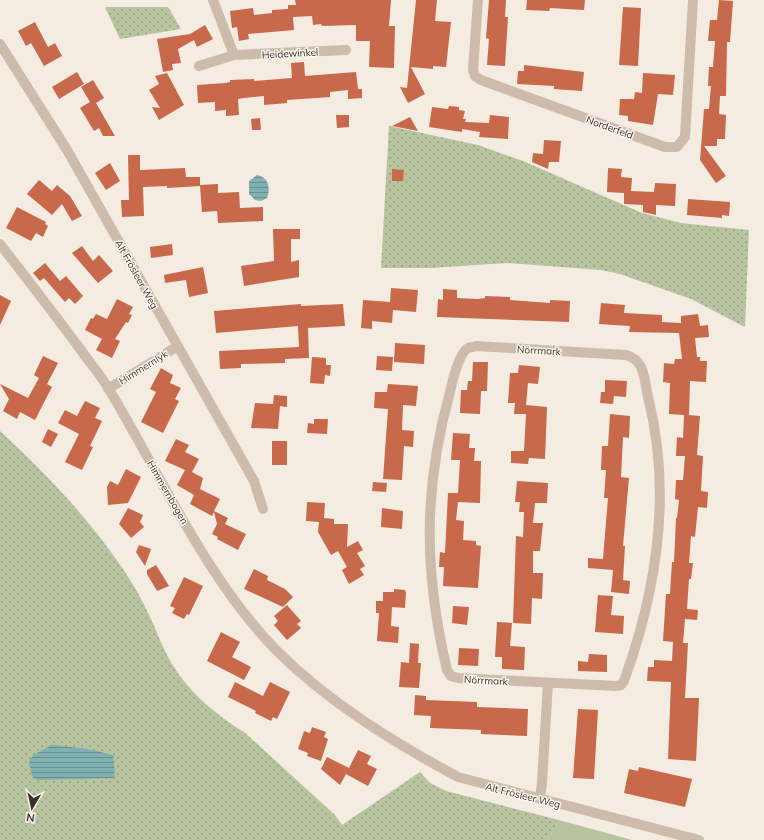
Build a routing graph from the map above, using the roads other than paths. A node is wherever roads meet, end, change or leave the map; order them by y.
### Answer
1 (214, 0) edge
2 (478, 0) edge
3 (693, 0) edge
4 (0, 44) edge
5 (346, 50) dead end
6 (234, 55) junction
7 (199, 66) dead end
8 (0, 244) edge
9 (178, 346) junction
10 (108, 389) junction
11 (263, 509) dead end
12 (548, 683) junction
13 (360, 719) joint
14 (540, 798) junction
15 (699, 840) edge

1 - 6 street
2 - 3 street, Norderfeld
4 - 9 street, Alt Frösleer Weg
5 - 6 street, Heidewinkel
6 - 7 street, Heidewinkel
8 - 10 street, Himmernbogen
9 - 10 street, Himmernlyk
9 - 11 street, Alt Frösleer Weg
10 - 13 street, Himmernbogen
12 - 12 street, Nörrmark
12 - 14 street
13 - 14 street, Alt Frösleer Weg
14 - 15 street, Alt Frösleer Weg

